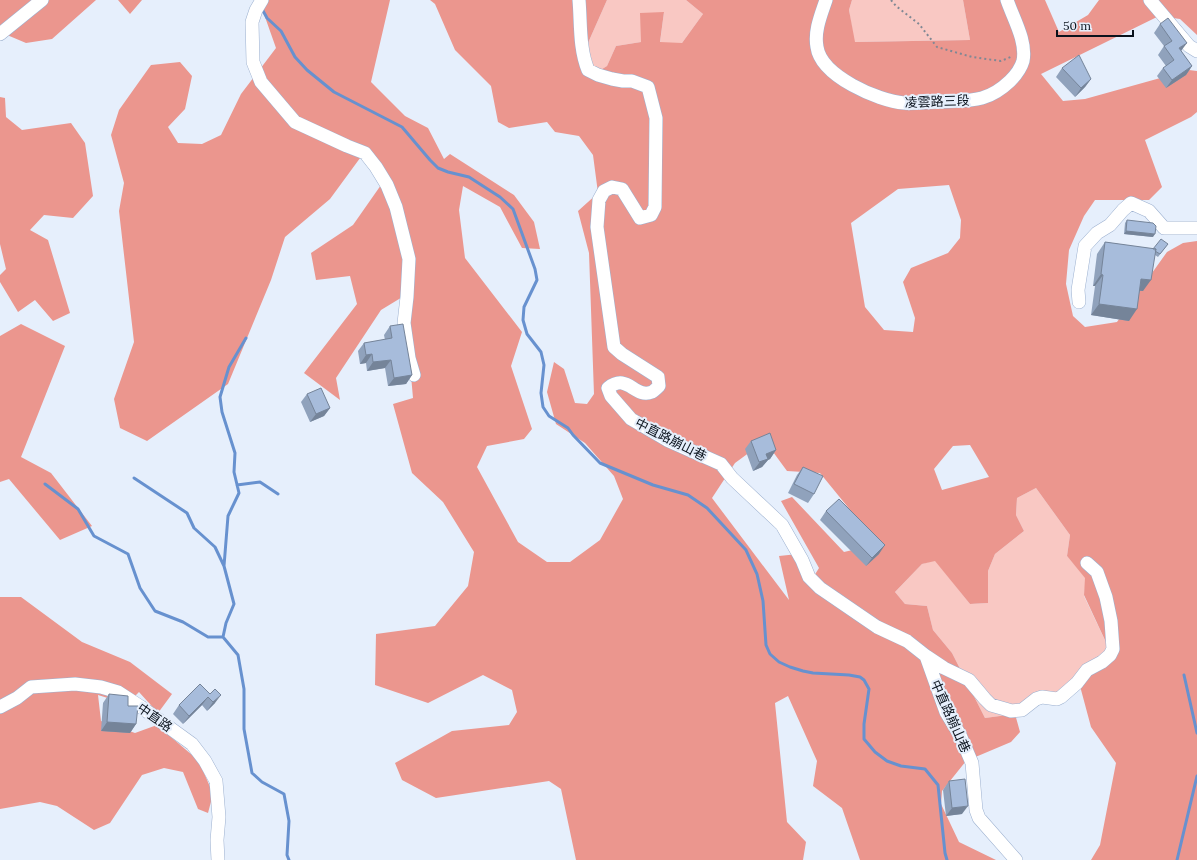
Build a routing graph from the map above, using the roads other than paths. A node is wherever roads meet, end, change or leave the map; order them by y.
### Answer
1 (42, 0) edge
2 (579, 0) edge
3 (826, 0) edge
4 (1007, 0) edge
5 (1150, 0) edge
6 (259, 5) edge
7 (0, 34) edge
8 (1197, 51) edge
9 (1197, 228) edge
10 (1079, 302) dead end
11 (414, 375) dead end
12 (1087, 563) dead end
13 (926, 656) junction
14 (0, 707) edge
15 (218, 860) edge
16 (1016, 860) edge

1 - 7 street
2 - 13 street, 中直路崩山巷
3 - 4 street, 凌雲路三段
5 - 8 street
6 - 11 street
9 - 10 street
12 - 13 street
13 - 16 street, 中直路崩山巷
14 - 15 street, 中直路

